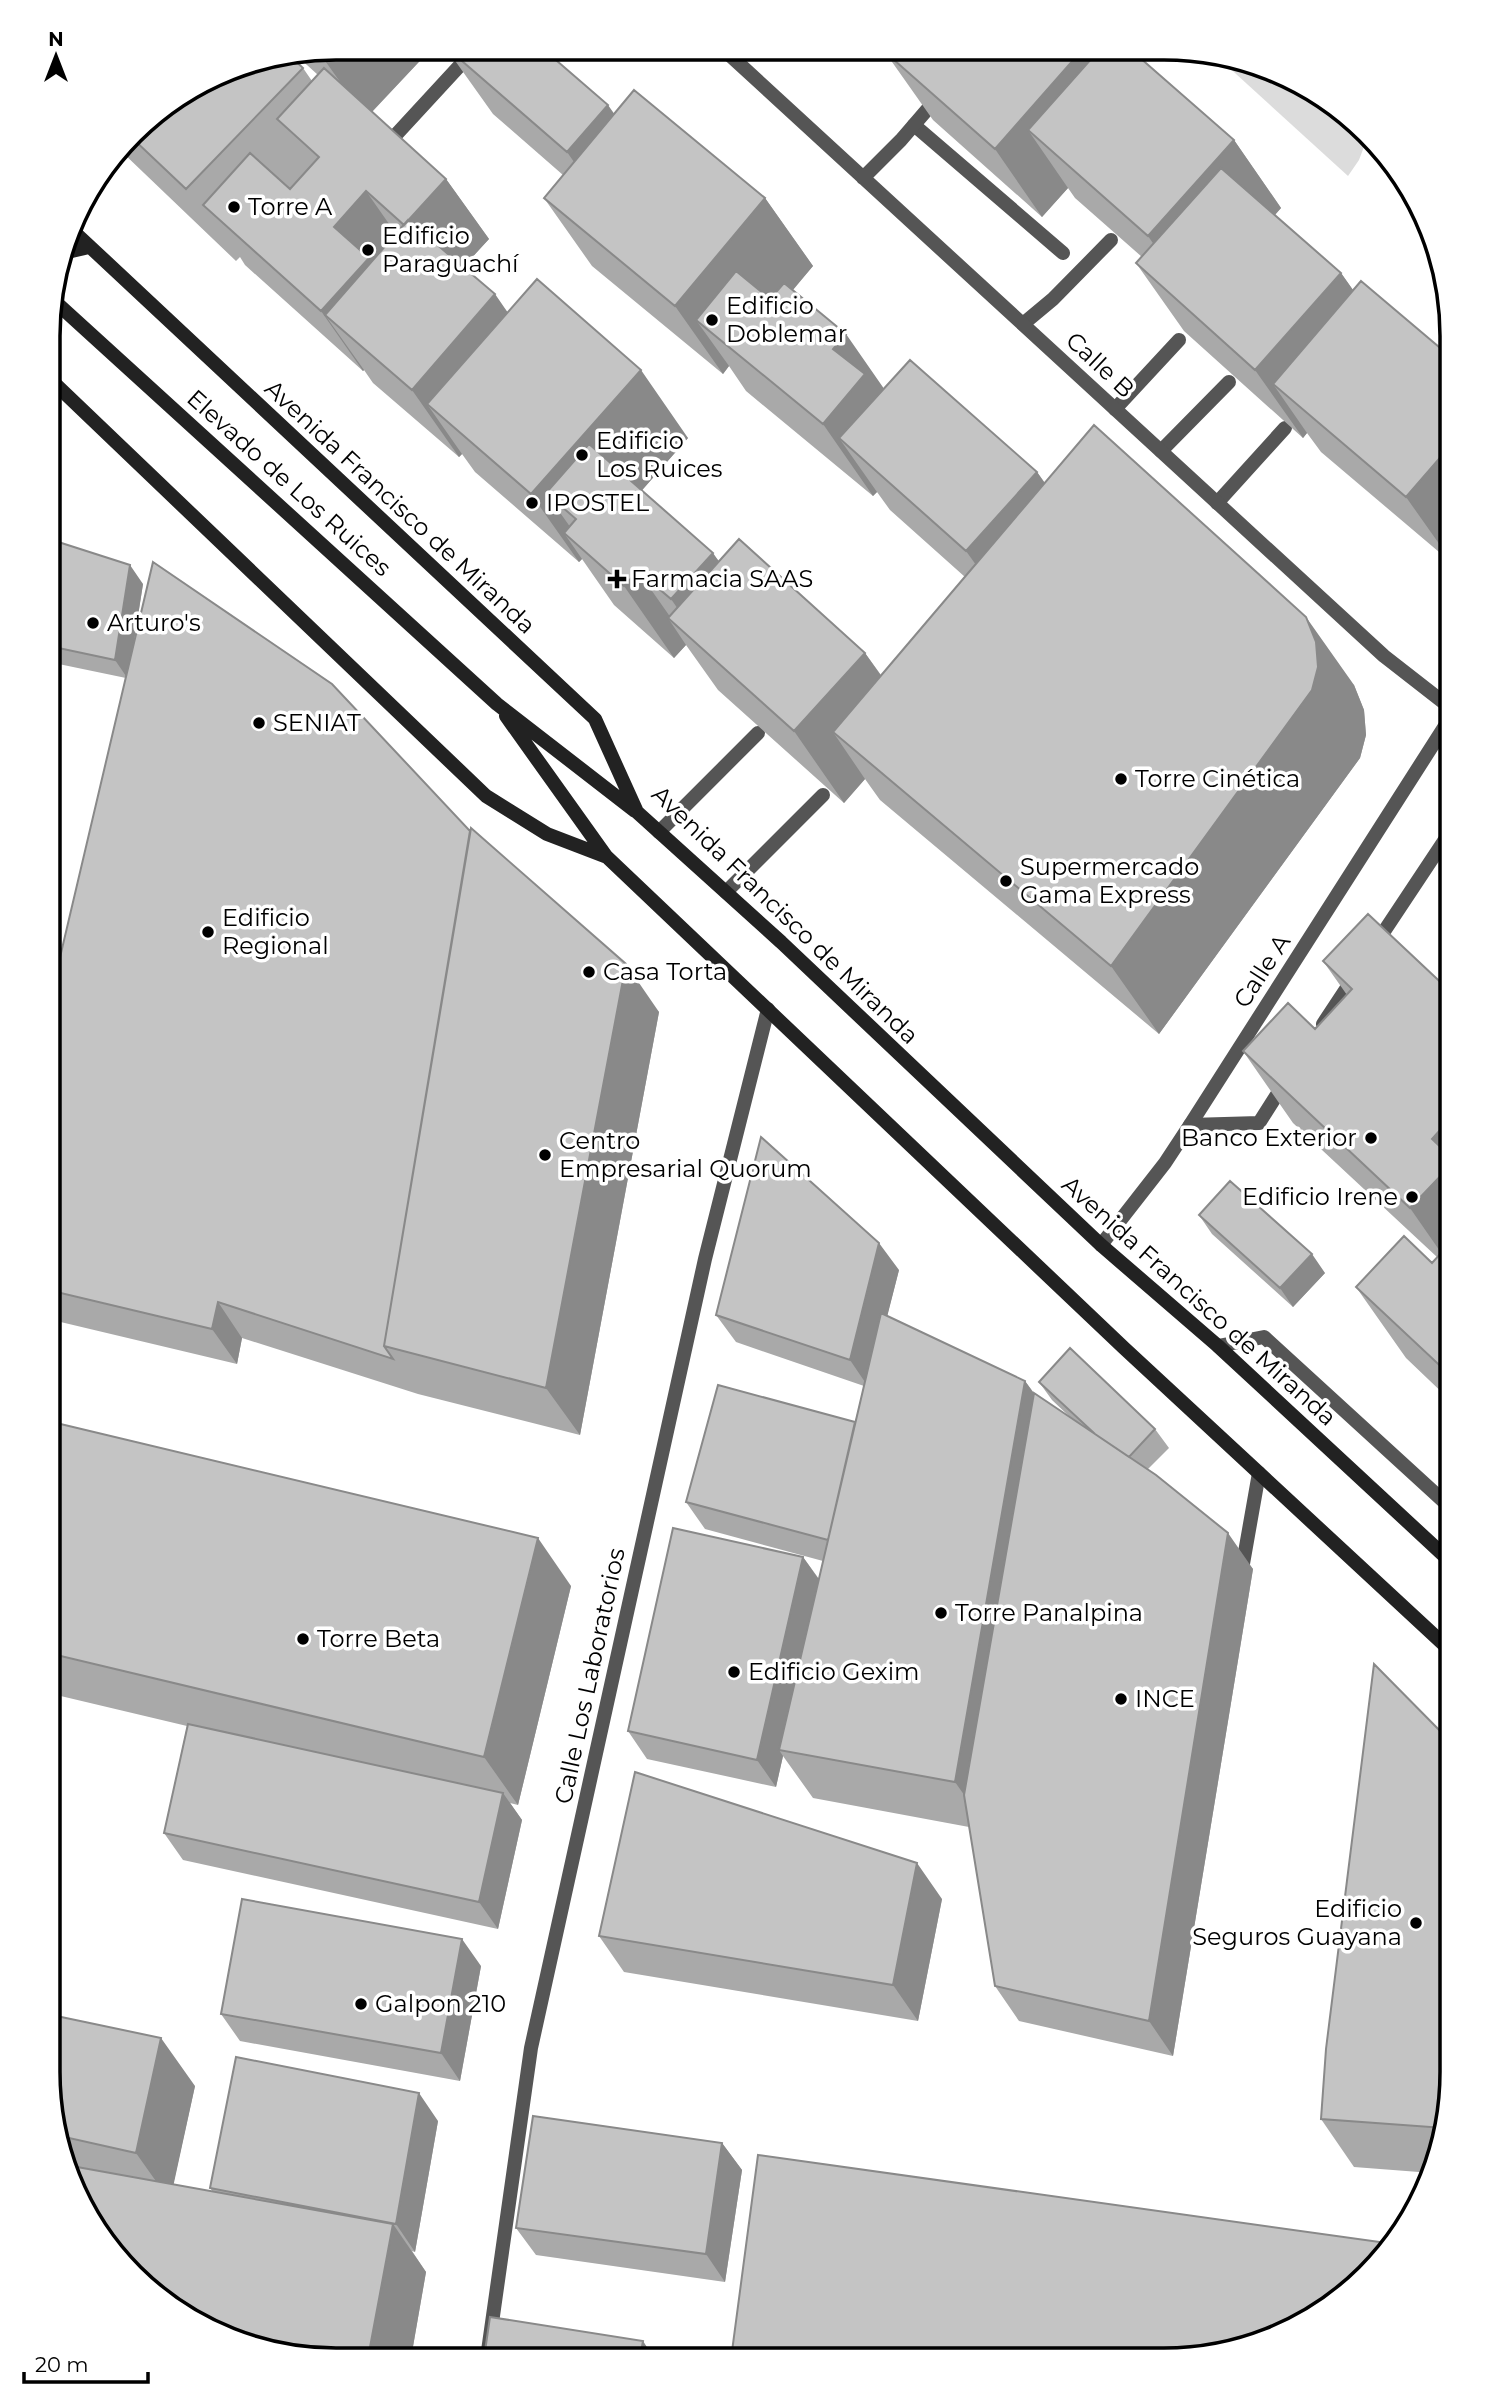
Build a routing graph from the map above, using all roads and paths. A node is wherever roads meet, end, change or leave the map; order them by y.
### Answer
1 (464, 60) edge
2 (738, 60) edge
3 (947, 87) edge
4 (914, 125) junction
5 (393, 138) edge
6 (863, 178) junction
7 (78, 236) edge
8 (1111, 240) edge
9 (76, 243) edge
10 (89, 247) junction
11 (73, 251) edge
12 (1063, 253) dead end
13 (61, 307) edge
14 (1023, 324) junction
15 (1179, 340) edge
16 (1229, 382) edge
17 (60, 389) edge
18 (1115, 409) junction
19 (1285, 428) edge
20 (1161, 451) junction
21 (1217, 503) junction
22 (1440, 702) edge
23 (497, 704) junction
24 (1440, 731) edge
25 (758, 733) edge
26 (824, 795) dead end
27 (637, 812) junction
28 (659, 832) junction
29 (1440, 846) edge
30 (607, 857) junction
31 (726, 892) junction
32 (768, 1009) junction
33 (1318, 1032) edge
34 (1296, 1066) edge
35 (1190, 1125) junction
36 (1101, 1245) junction
37 (1219, 1346) junction
38 (1259, 1473) junction
39 (1440, 1498) edge
40 (1440, 1552) edge
41 (1240, 1583) dead end
42 (1440, 1641) edge
43 (488, 2348) edge

1 - 5 street
2 - 6 street, Calle B
3 - 4 street
4 - 6 street
4 - 12 street
6 - 14 street, Calle B
7 - 10 main road, Avenida Francisco de Miranda
8 - 14 street
9 - 10 main road
10 - 11 main road
10 - 27 main road, Avenida Francisco de Miranda
13 - 23 main road, Elevado de Los Ruices
14 - 18 street, Calle B
15 - 18 street
16 - 20 street
17 - 30 main road
18 - 20 street, Calle B
19 - 21 street
20 - 21 street, Calle B
21 - 22 street, Calle B
23 - 27 main road, Elevado de Los Ruices
23 - 30 main road, Elevado de Los Ruices
24 - 35 street, Calle A
25 - 28 street
26 - 31 street
27 - 28 main road, Avenida Francisco de Miranda
28 - 31 main road, Avenida Francisco de Miranda
29 - 33 street
30 - 32 main road
31 - 36 main road, Avenida Francisco de Miranda
32 - 38 main road
32 - 43 street, Calle Los Laboratorios
34 - 35 street
35 - 36 street, Calle A
36 - 37 main road, Avenida Francisco de Miranda
37 - 39 street, Avenida Francisco de Miranda
37 - 40 main road, Avenida Francisco de Miranda
38 - 41 street
38 - 42 main road

